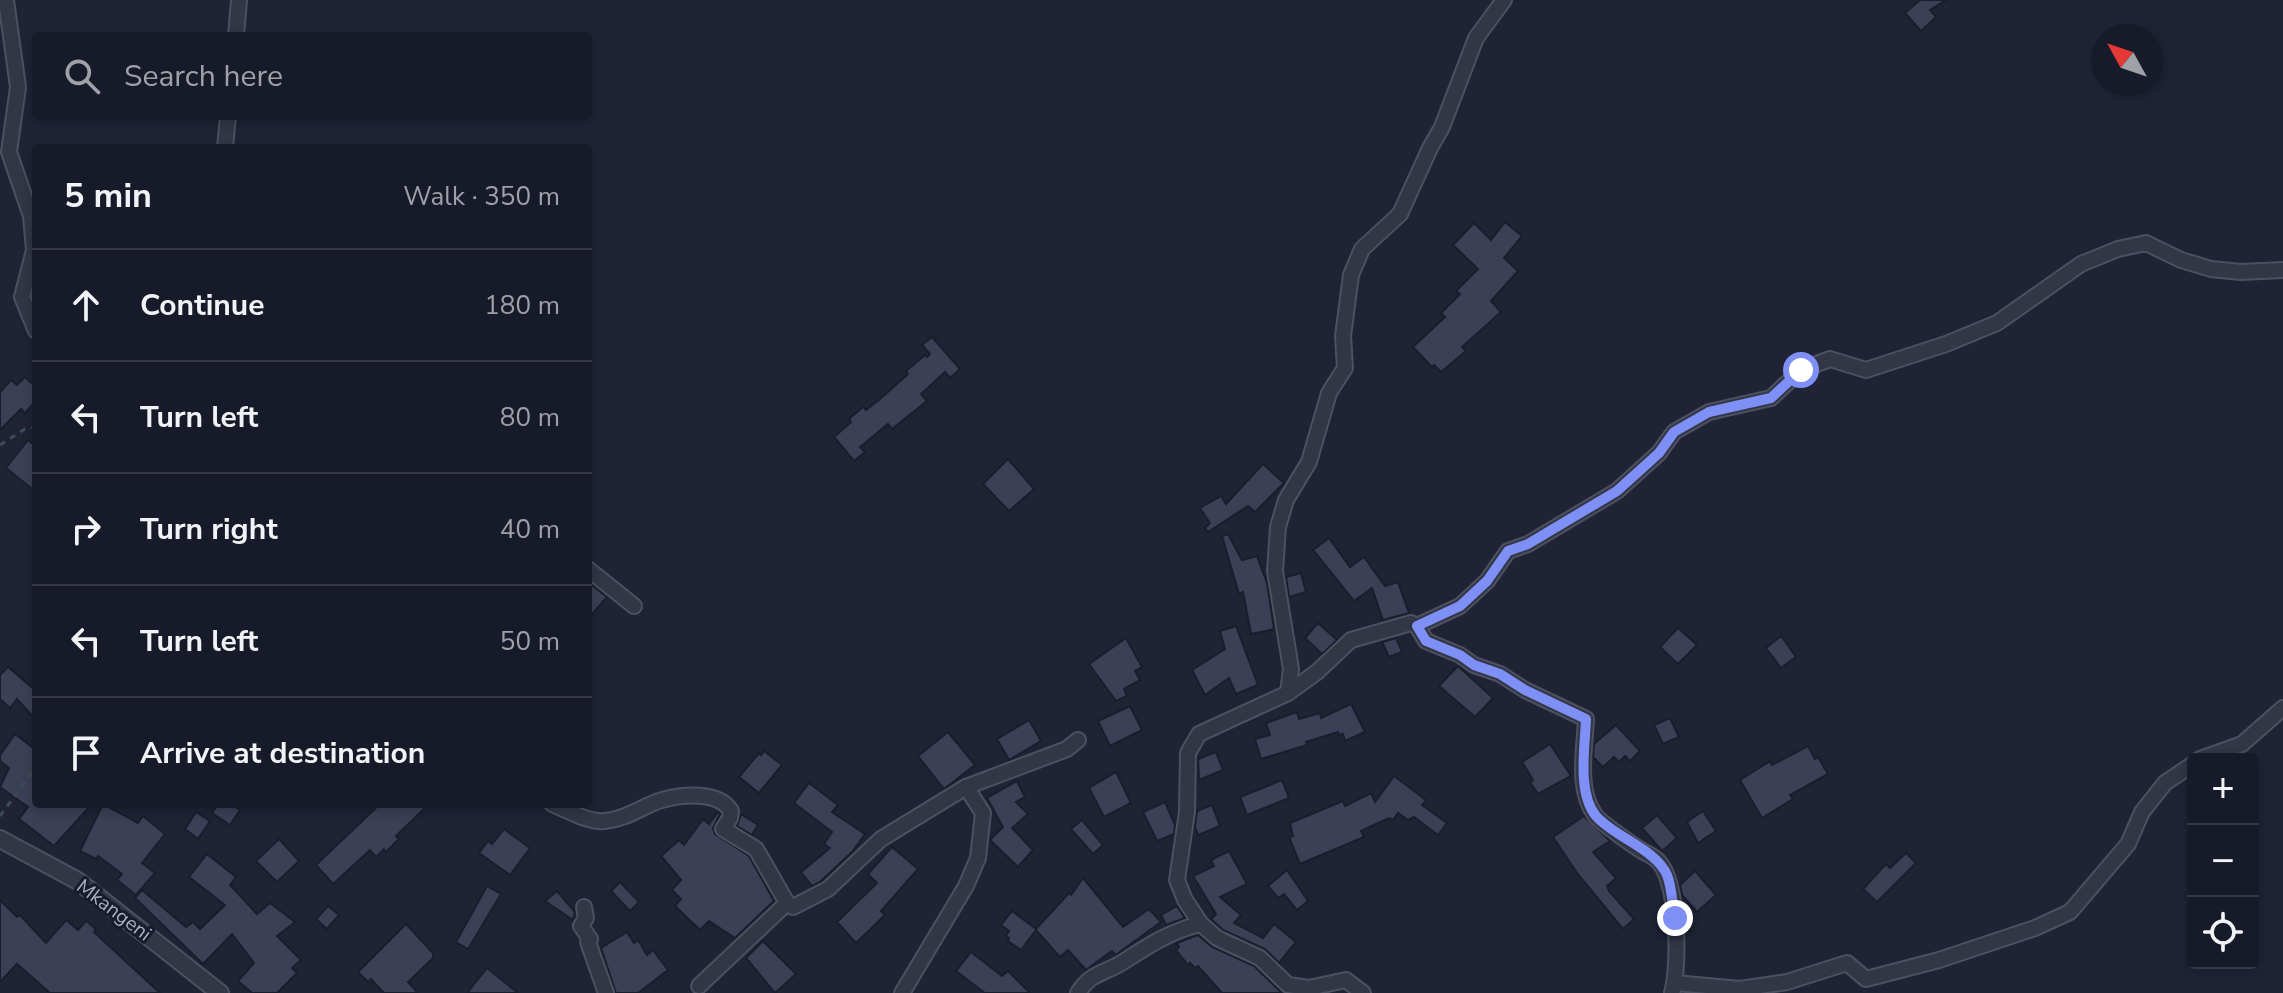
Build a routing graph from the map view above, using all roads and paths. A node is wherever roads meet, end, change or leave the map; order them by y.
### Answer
1 (6, 0) edge
2 (239, 0) edge
3 (1504, 0) edge
4 (236, 32) edge
5 (228, 120) edge
6 (225, 144) edge
7 (32, 227) edge
8 (32, 258) edge
9 (2283, 270) edge
10 (32, 321) edge
11 (32, 428) edge
12 (0, 445) edge
13 (592, 572) edge
14 (634, 606) dead end
15 (1417, 626) junction
16 (1288, 693) junction
17 (2283, 708) edge
18 (1078, 740) dead end
19 (2217, 753) edge
20 (2187, 768) edge
21 (32, 772) edge
22 (966, 787) junction
23 (563, 808) edge
24 (0, 816) edge
25 (0, 839) edge
26 (787, 903) junction
27 (584, 907) dead end
28 (1201, 924) junction
29 (699, 986) dead end
30 (1673, 988) edge
31 (220, 993) edge
32 (606, 993) edge
33 (902, 993) edge
34 (1078, 993) edge
35 (1363, 993) edge

1 - 7 street
2 - 4 street
3 - 16 street
5 - 6 street
8 - 10 street
9 - 15 street
11 - 12 path
13 - 14 street
15 - 16 street
15 - 30 street
16 - 28 street
17 - 19 street
18 - 22 street
20 - 30 street
21 - 24 path
22 - 26 street
22 - 33 street
23 - 26 street
25 - 31 street, Mkangeni
26 - 29 street
27 - 32 street
28 - 34 street
28 - 35 street

